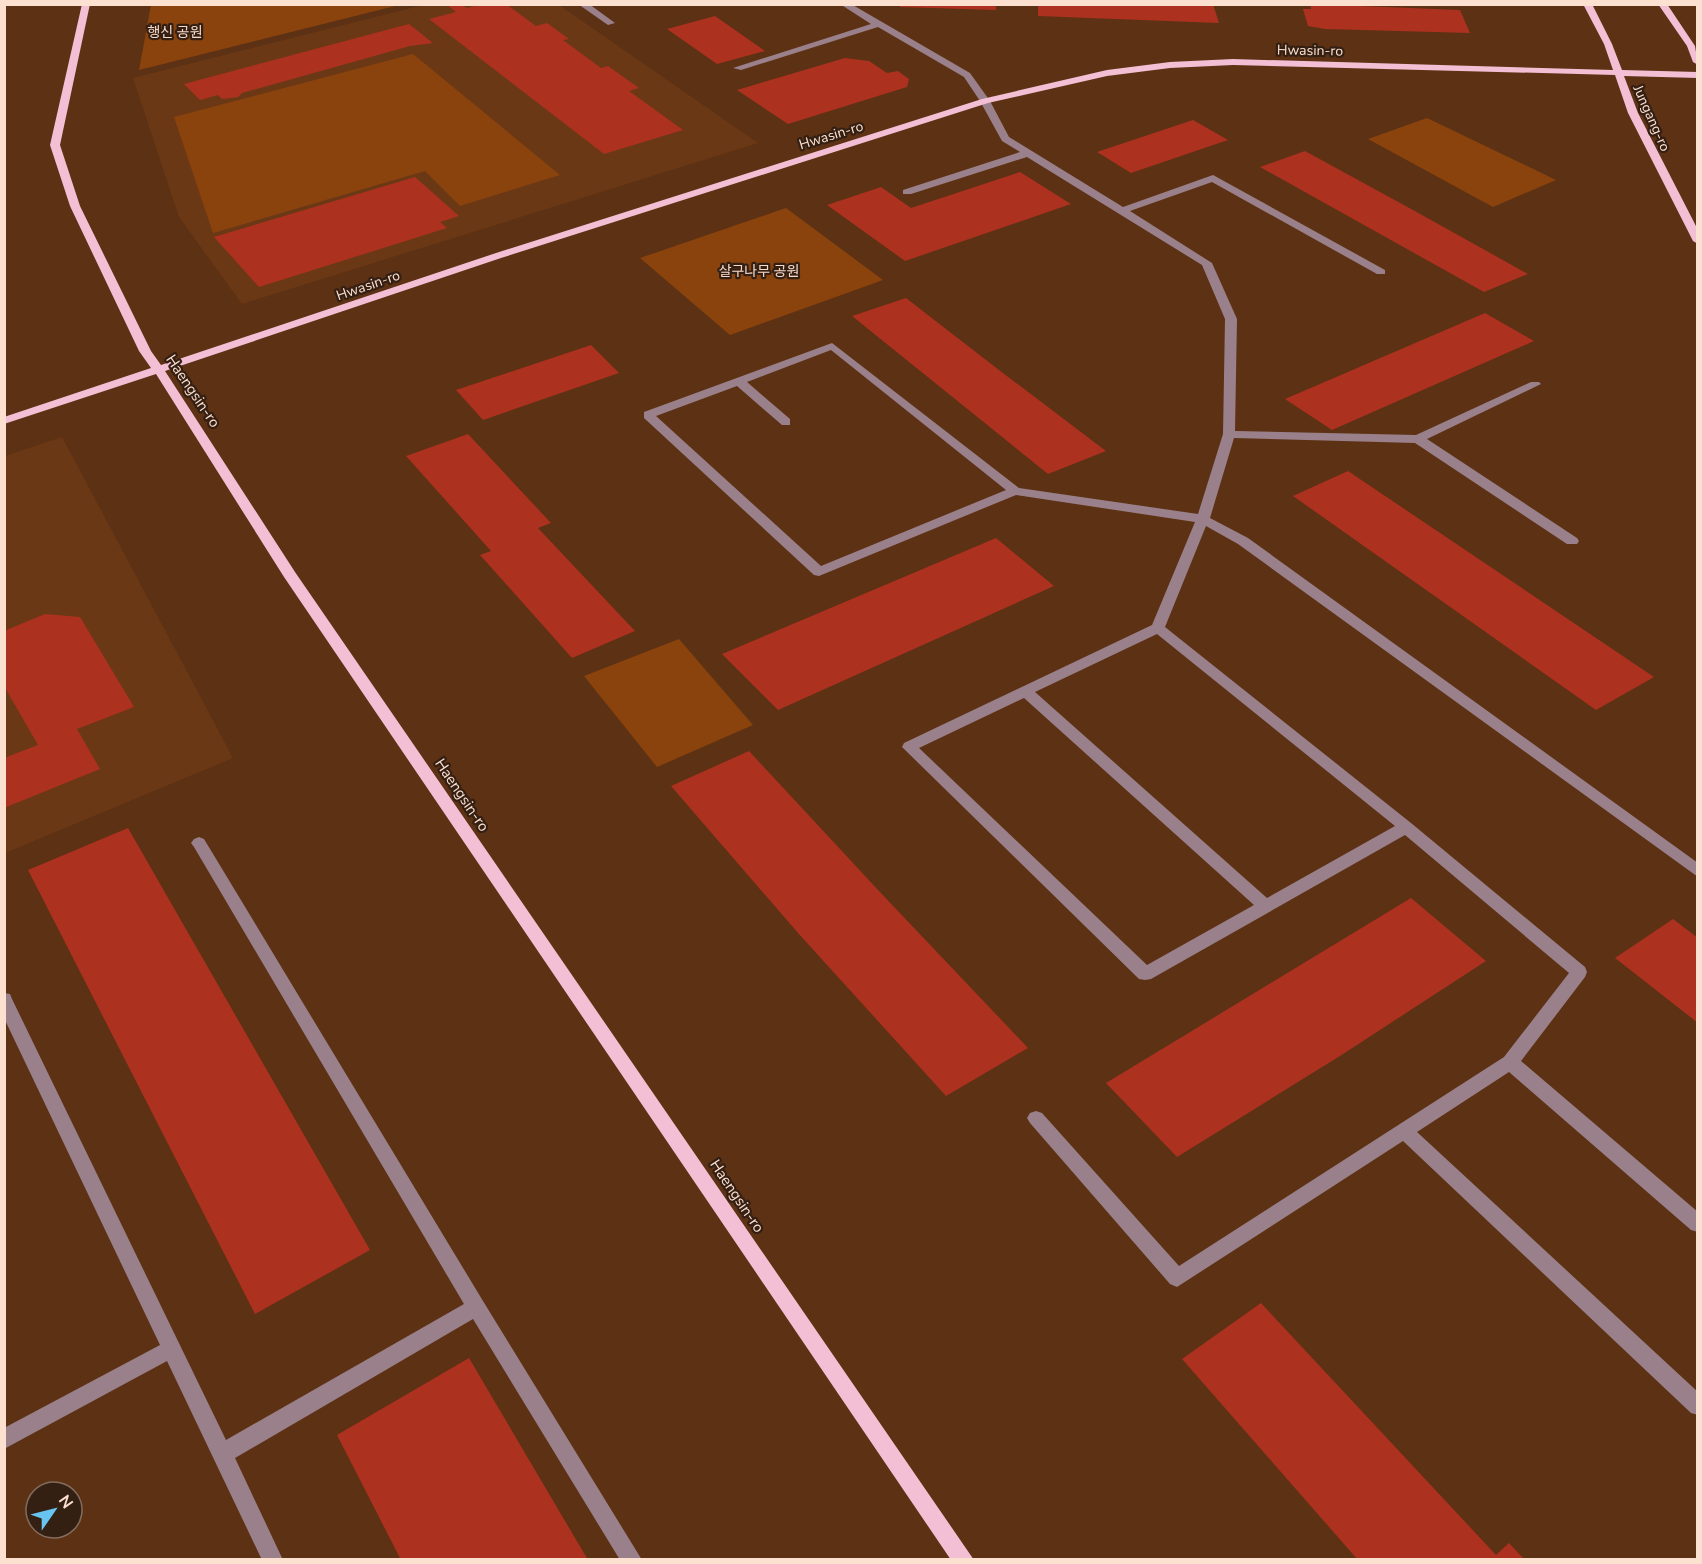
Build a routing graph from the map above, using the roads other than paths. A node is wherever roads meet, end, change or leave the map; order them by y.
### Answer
1 (86, 4) edge
2 (582, 4) edge
3 (844, 4) edge
4 (1587, 4) edge
5 (1662, 4) edge
6 (611, 23) dead end
7 (879, 24) junction
8 (1698, 62) edge
9 (738, 68) dead end
10 (1618, 73) junction
11 (1698, 75) edge
12 (985, 101) junction
13 (1028, 153) junction
14 (907, 192) dead end
15 (1122, 212) junction
16 (1698, 241) edge
17 (1381, 272) dead end
18 (157, 371) junction
19 (737, 380) junction
20 (1535, 384) dead end
21 (4, 421) edge
22 (786, 422) dead end
23 (1229, 434) junction
24 (1418, 439) junction
25 (1015, 491) junction
26 (1203, 519) junction
27 (1572, 541) dead end
28 (1158, 628) junction
29 (1025, 691) junction
30 (1406, 827) junction
31 (199, 843) dead end
32 (1698, 871) edge
33 (1266, 906) junction
34 (4, 999) edge
35 (1510, 1062) junction
36 (1036, 1118) dead end
37 (1404, 1131) junction
38 (1698, 1224) edge
39 (476, 1307) junction
40 (172, 1348) junction
41 (1698, 1406) edge
42 (4, 1439) edge
43 (222, 1454) junction
44 (273, 1560) edge
45 (632, 1560) edge
46 (964, 1560) edge

1 - 18 main road, Haengsin-ro
2 - 6 street
3 - 7 street
4 - 10 main road, Jungang-ro
5 - 8 main road
7 - 9 street
7 - 12 street
10 - 11 main road, Hwasin-ro
10 - 12 main road, Hwasin-ro
10 - 16 main road, Jungang-ro
12 - 13 street
12 - 18 main road, Hwasin-ro
13 - 14 street
13 - 15 street
15 - 17 street
15 - 23 street
18 - 21 main road, Hwasin-ro
18 - 46 main road, Haengsin-ro
19 - 22 street
19 - 25 street
19 - 25 street
20 - 24 street
23 - 24 street
23 - 26 street
24 - 27 street
25 - 26 street
26 - 28 street
26 - 32 street
28 - 29 street
28 - 30 street
29 - 33 street
29 - 33 street
30 - 33 street
30 - 35 street
31 - 39 street
34 - 40 street
35 - 37 street
35 - 38 street
36 - 37 street
37 - 41 street
39 - 43 street
39 - 45 street
40 - 42 street
40 - 43 street
43 - 44 street

